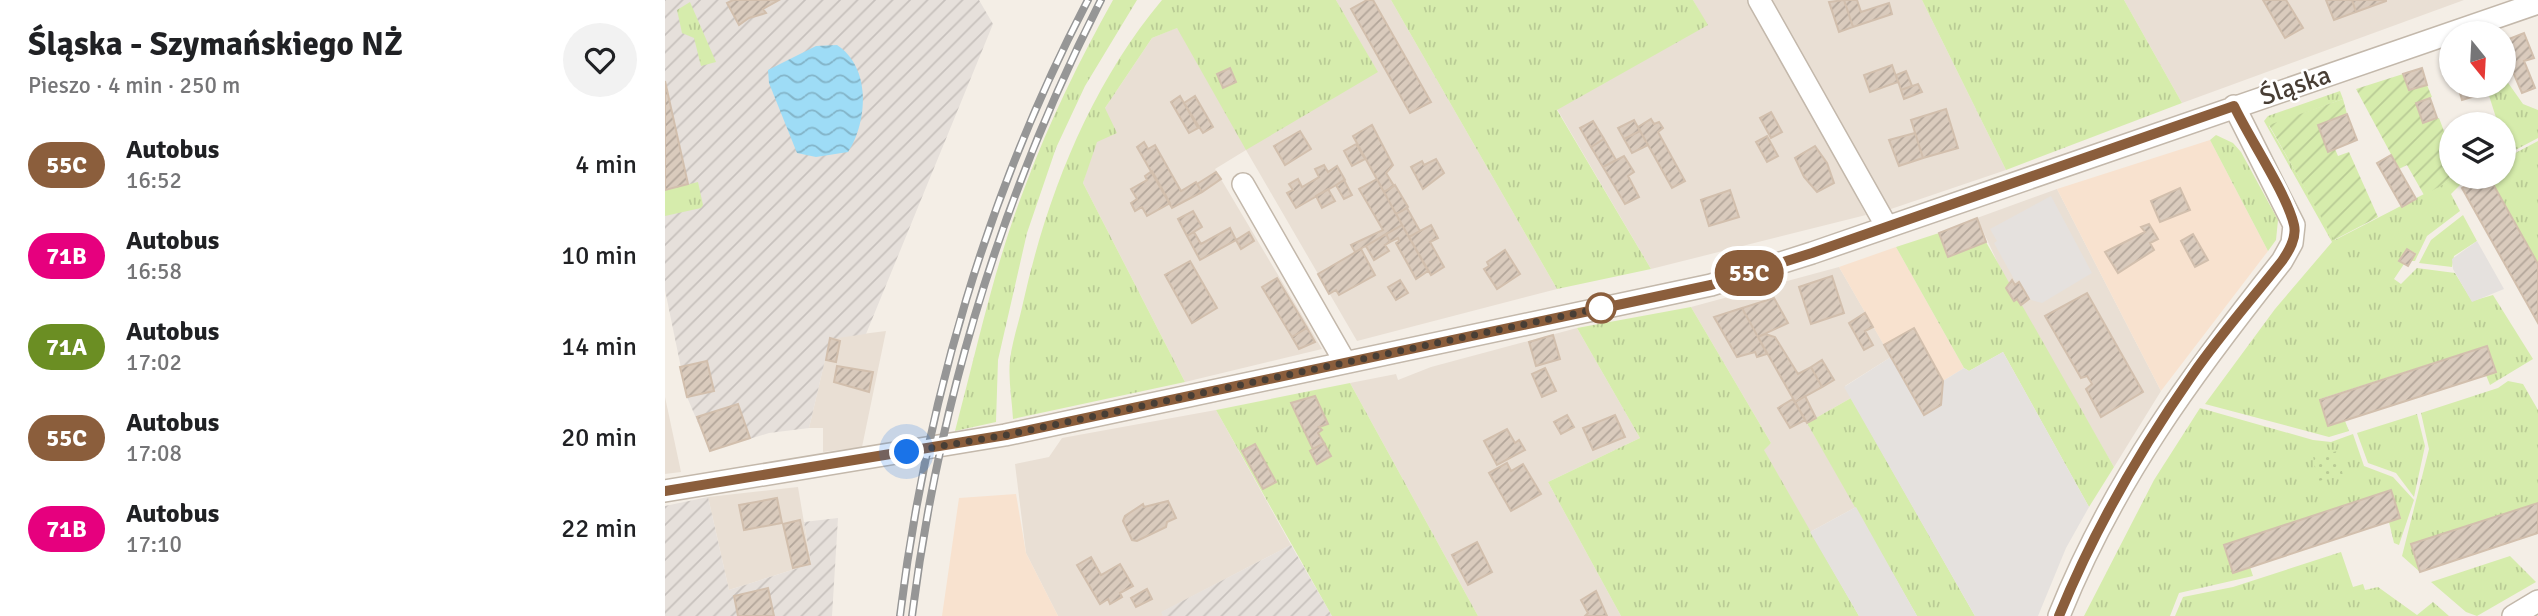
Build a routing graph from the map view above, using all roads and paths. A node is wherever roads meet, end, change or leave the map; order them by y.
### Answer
1 (1759, 0) edge
2 (2538, 3) edge
3 (2234, 106) junction
4 (1243, 184) dead end
5 (1887, 227) junction
6 (1345, 362) junction
7 (665, 491) edge
8 (2538, 601) edge
9 (2059, 616) edge
10 (2513, 616) edge

1 - 5 street
2 - 3 street, Śląska
3 - 5 street, Śląska
3 - 9 street
4 - 6 street
5 - 6 street, Śląska
6 - 7 street, Śląska
8 - 10 street

